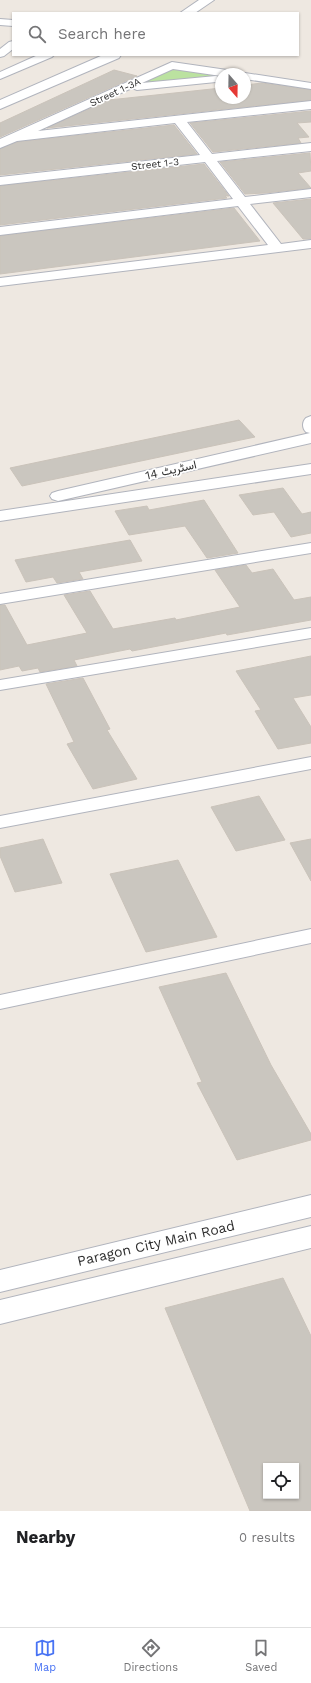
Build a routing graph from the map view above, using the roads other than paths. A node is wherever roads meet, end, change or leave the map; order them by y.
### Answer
1 (208, 0) edge
2 (188, 12) edge
3 (0, 22) edge
4 (12, 23) edge
5 (12, 45) edge
6 (0, 53) edge
7 (46, 56) edge
8 (112, 56) edge
9 (215, 71) edge
10 (0, 76) edge
11 (251, 77) edge
12 (215, 79) edge
13 (311, 86) edge
14 (122, 89) junction
15 (2, 102) edge
16 (311, 105) edge
17 (179, 120) junction
18 (17, 136) junction
19 (0, 144) edge
20 (311, 147) edge
21 (209, 158) junction
22 (0, 181) edge
23 (311, 193) edge
24 (241, 201) junction
25 (0, 231) edge
26 (311, 244) edge
27 (277, 248) junction
28 (0, 282) edge
29 (311, 421) edge
30 (311, 429) edge
31 (311, 438) edge
32 (311, 469) edge
33 (34, 510) junction
34 (0, 516) edge
35 (311, 548) edge
36 (0, 599) edge
37 (311, 633) edge
38 (0, 686) edge
39 (311, 763) edge
40 (0, 822) edge
41 (311, 936) edge
42 (0, 1002) edge
43 (311, 1206) edge
44 (311, 1238) edge
45 (0, 1281) edge
46 (0, 1312) edge

1 - 2 street
3 - 4 street
5 - 6 street
7 - 10 street
8 - 15 street
9 - 14 street, Street 1-3A
11 - 13 street
12 - 14 street
14 - 18 street, Street 1-3A
16 - 17 street
17 - 18 street
17 - 21 street
18 - 19 street, Street 1-3A
20 - 21 street, Street 1-3
21 - 22 street, Street 1-3
21 - 24 street
23 - 24 street
24 - 25 street
24 - 27 street
26 - 27 street
27 - 28 street
29 - 30 street
31 - 33 street, اسٹریٹ 14
32 - 33 street
33 - 34 street
35 - 36 street
37 - 38 street
39 - 40 street
41 - 42 street
43 - 45 street, Paragon City Main Road
44 - 46 street

